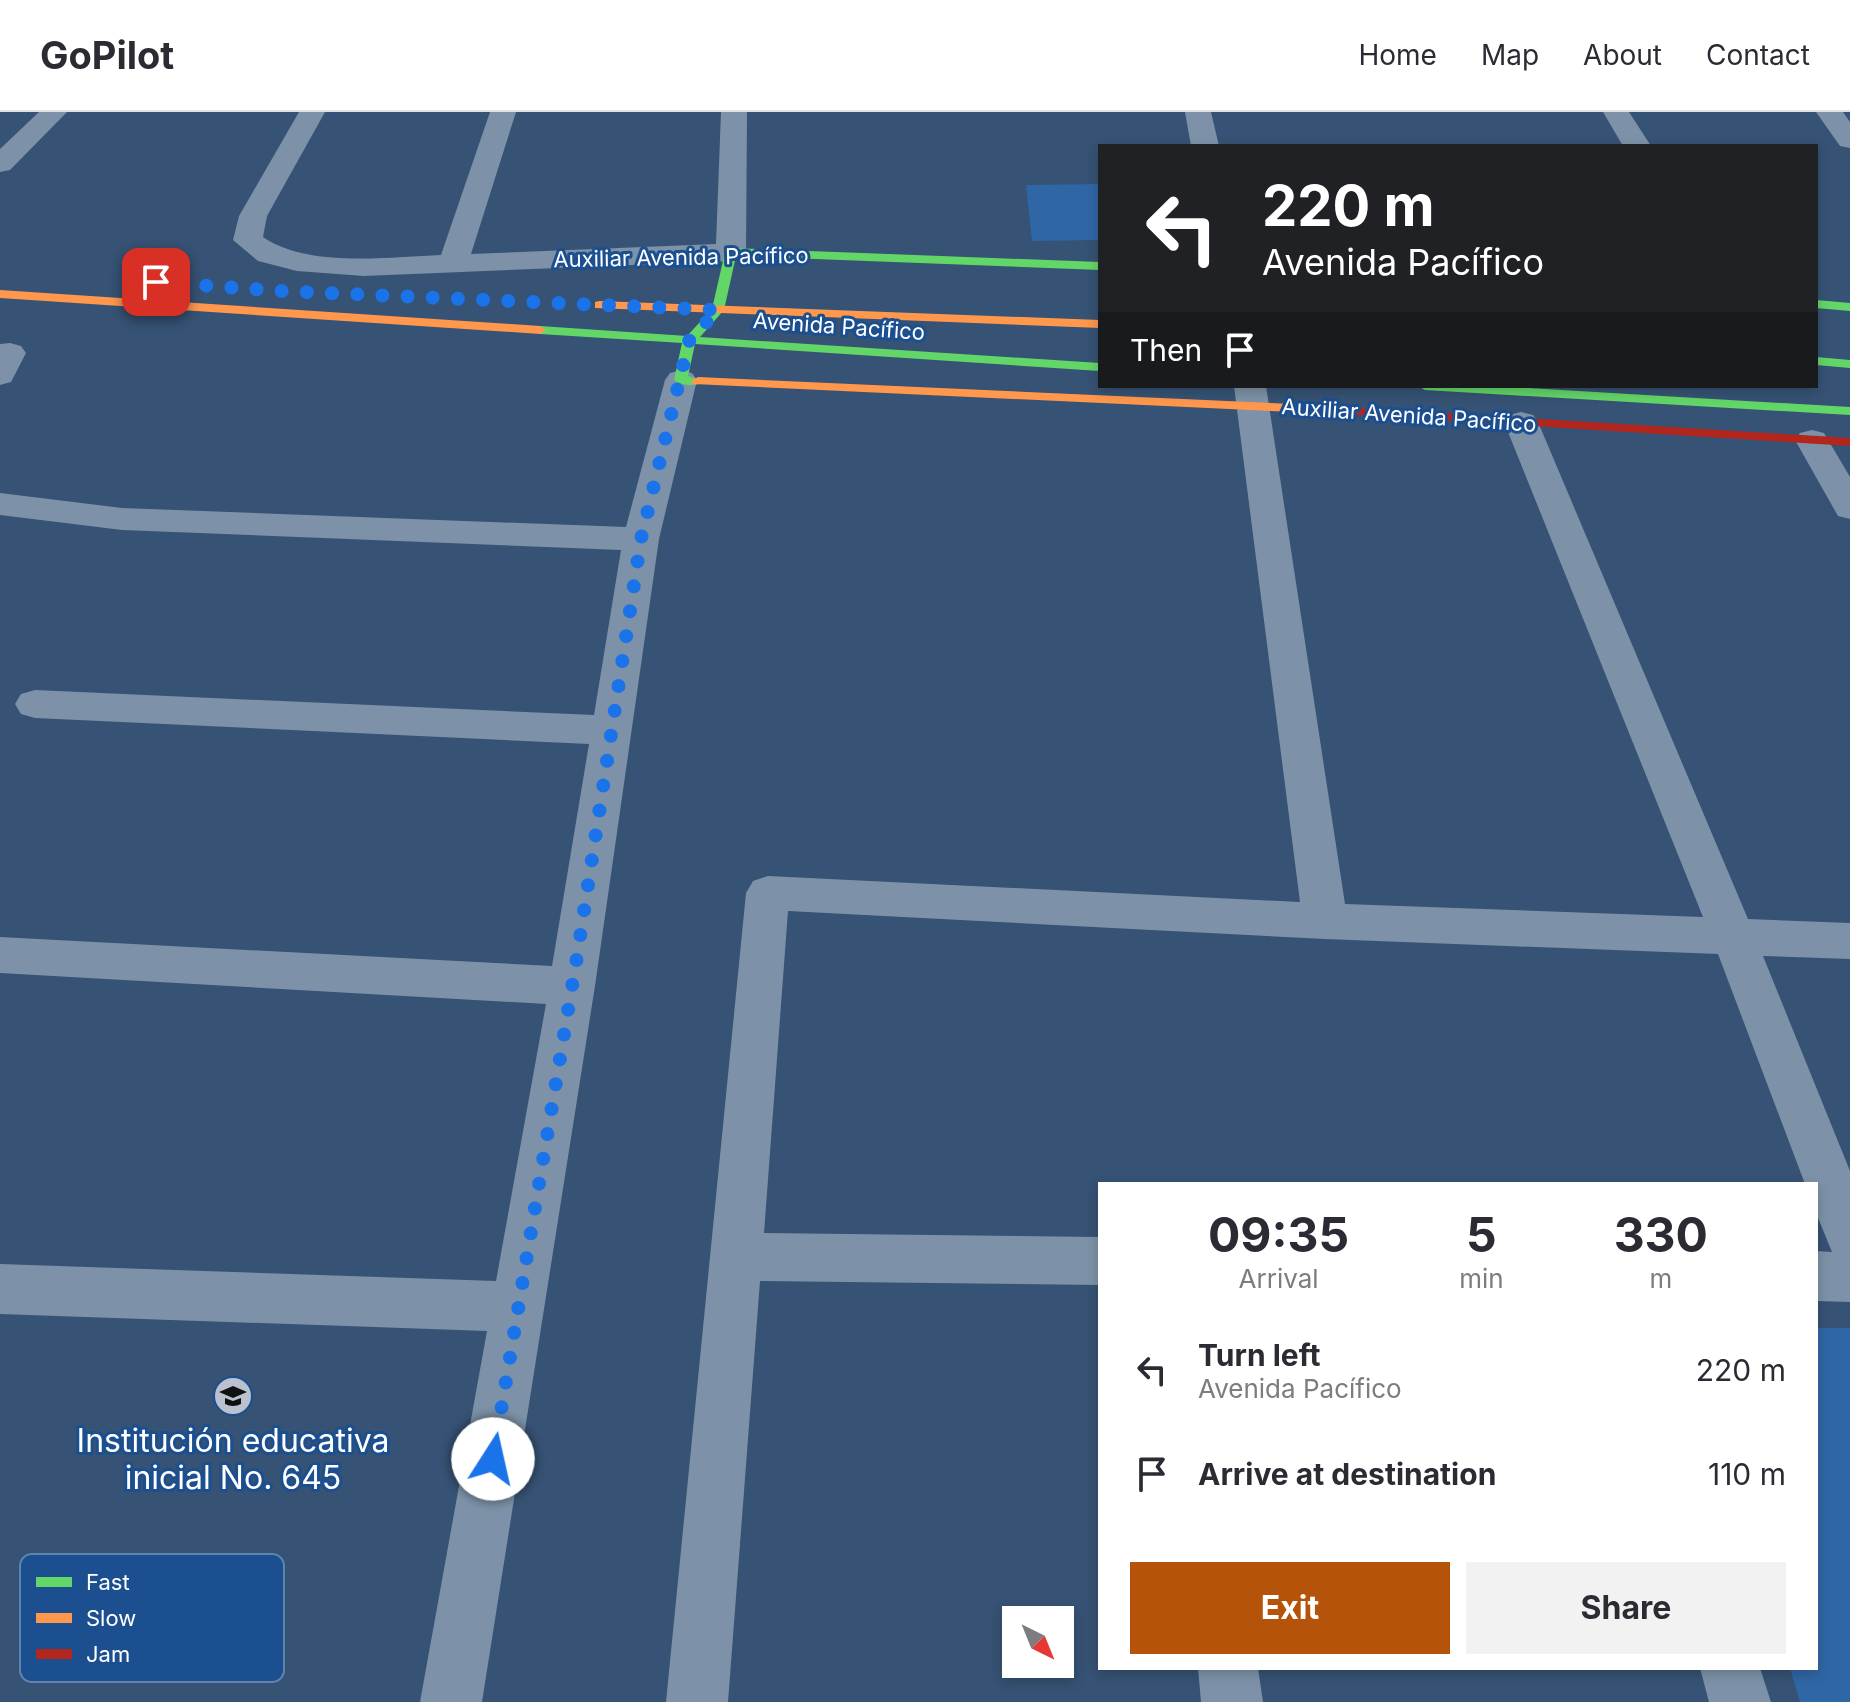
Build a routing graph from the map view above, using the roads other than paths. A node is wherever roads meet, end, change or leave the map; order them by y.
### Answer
1 (312, 112) edge
2 (503, 112) edge
3 (734, 112) edge
4 (1198, 112) edge
5 (1616, 112) edge
6 (1829, 112) edge
7 (49, 116) edge
8 (15, 120) dead end
9 (1850, 140) edge
10 (1205, 144) edge
11 (1636, 144) edge
12 (0, 164) edge
13 (731, 252) junction
14 (453, 263) junction
15 (1098, 266) edge
16 (0, 294) edge
17 (577, 304) dead end
18 (1818, 304) edge
19 (1850, 307) edge
20 (718, 310) junction
21 (822, 314) junction
22 (1098, 324) edge
23 (816, 349) junction
24 (0, 354) edge
25 (685, 360) junction
26 (1818, 361) edge
27 (1850, 364) edge
28 (1098, 367) edge
29 (0, 375) edge
30 (1098, 386) edge
31 (1125, 388) edge
32 (1459, 388) edge
33 (1251, 396) edge
34 (1850, 411) edge
35 (1521, 422) junction
36 (1812, 440) junction
37 (1850, 442) edge
38 (0, 504) edge
39 (1850, 508) edge
40 (641, 539) junction
41 (35, 704) dead end
42 (613, 730) junction
43 (1325, 921) junction
44 (1734, 938) junction
45 (1850, 941) edge
46 (0, 955) edge
47 (572, 986) junction
48 (1850, 1235) edge
49 (736, 1257) junction
50 (1098, 1261) edge
51 (1818, 1276) edge
52 (1850, 1277) edge
53 (0, 1289) edge
54 (519, 1307) junction
55 (1228, 1670) edge
56 (1731, 1670) edge
57 (451, 1702) edge
58 (697, 1702) edge
59 (1232, 1702) edge
60 (1740, 1702) edge

1 - 14 street, Auxiliar Avenida Pacífico
2 - 14 street
3 - 13 street
4 - 10 street
5 - 11 street
6 - 9 street
7 - 8 street
7 - 12 street
13 - 14 street, Auxiliar Avenida Pacífico
13 - 15 main road, Auxiliar Avenida Pacífico
13 - 20 main road
16 - 25 main road, Avenida Pacífico
17 - 20 main road, Avenida Pacífico
18 - 19 main road
20 - 21 main road, Avenida Pacífico
20 - 25 main road
21 - 22 main road, Avenida Pacífico
21 - 23 main road
23 - 25 main road, Avenida Pacífico
23 - 28 main road, Avenida Pacífico
24 - 29 street
25 - 30 main road, Auxiliar Avenida Pacífico
25 - 40 street
26 - 27 main road
31 - 33 main road, Auxiliar Avenida Pacífico
32 - 34 main road
33 - 35 main road, Auxiliar Avenida Pacífico
33 - 43 street
35 - 36 main road, Auxiliar Avenida Pacífico
35 - 44 street
36 - 37 main road, Auxiliar Avenida Pacífico
36 - 39 street
38 - 40 street
40 - 42 street
41 - 42 street
42 - 47 street
43 - 44 street
43 - 49 street
44 - 45 street
44 - 48 street
46 - 47 street
47 - 54 street
49 - 50 street
49 - 58 street
51 - 52 street
53 - 54 street
54 - 57 street
55 - 59 street
56 - 60 street

